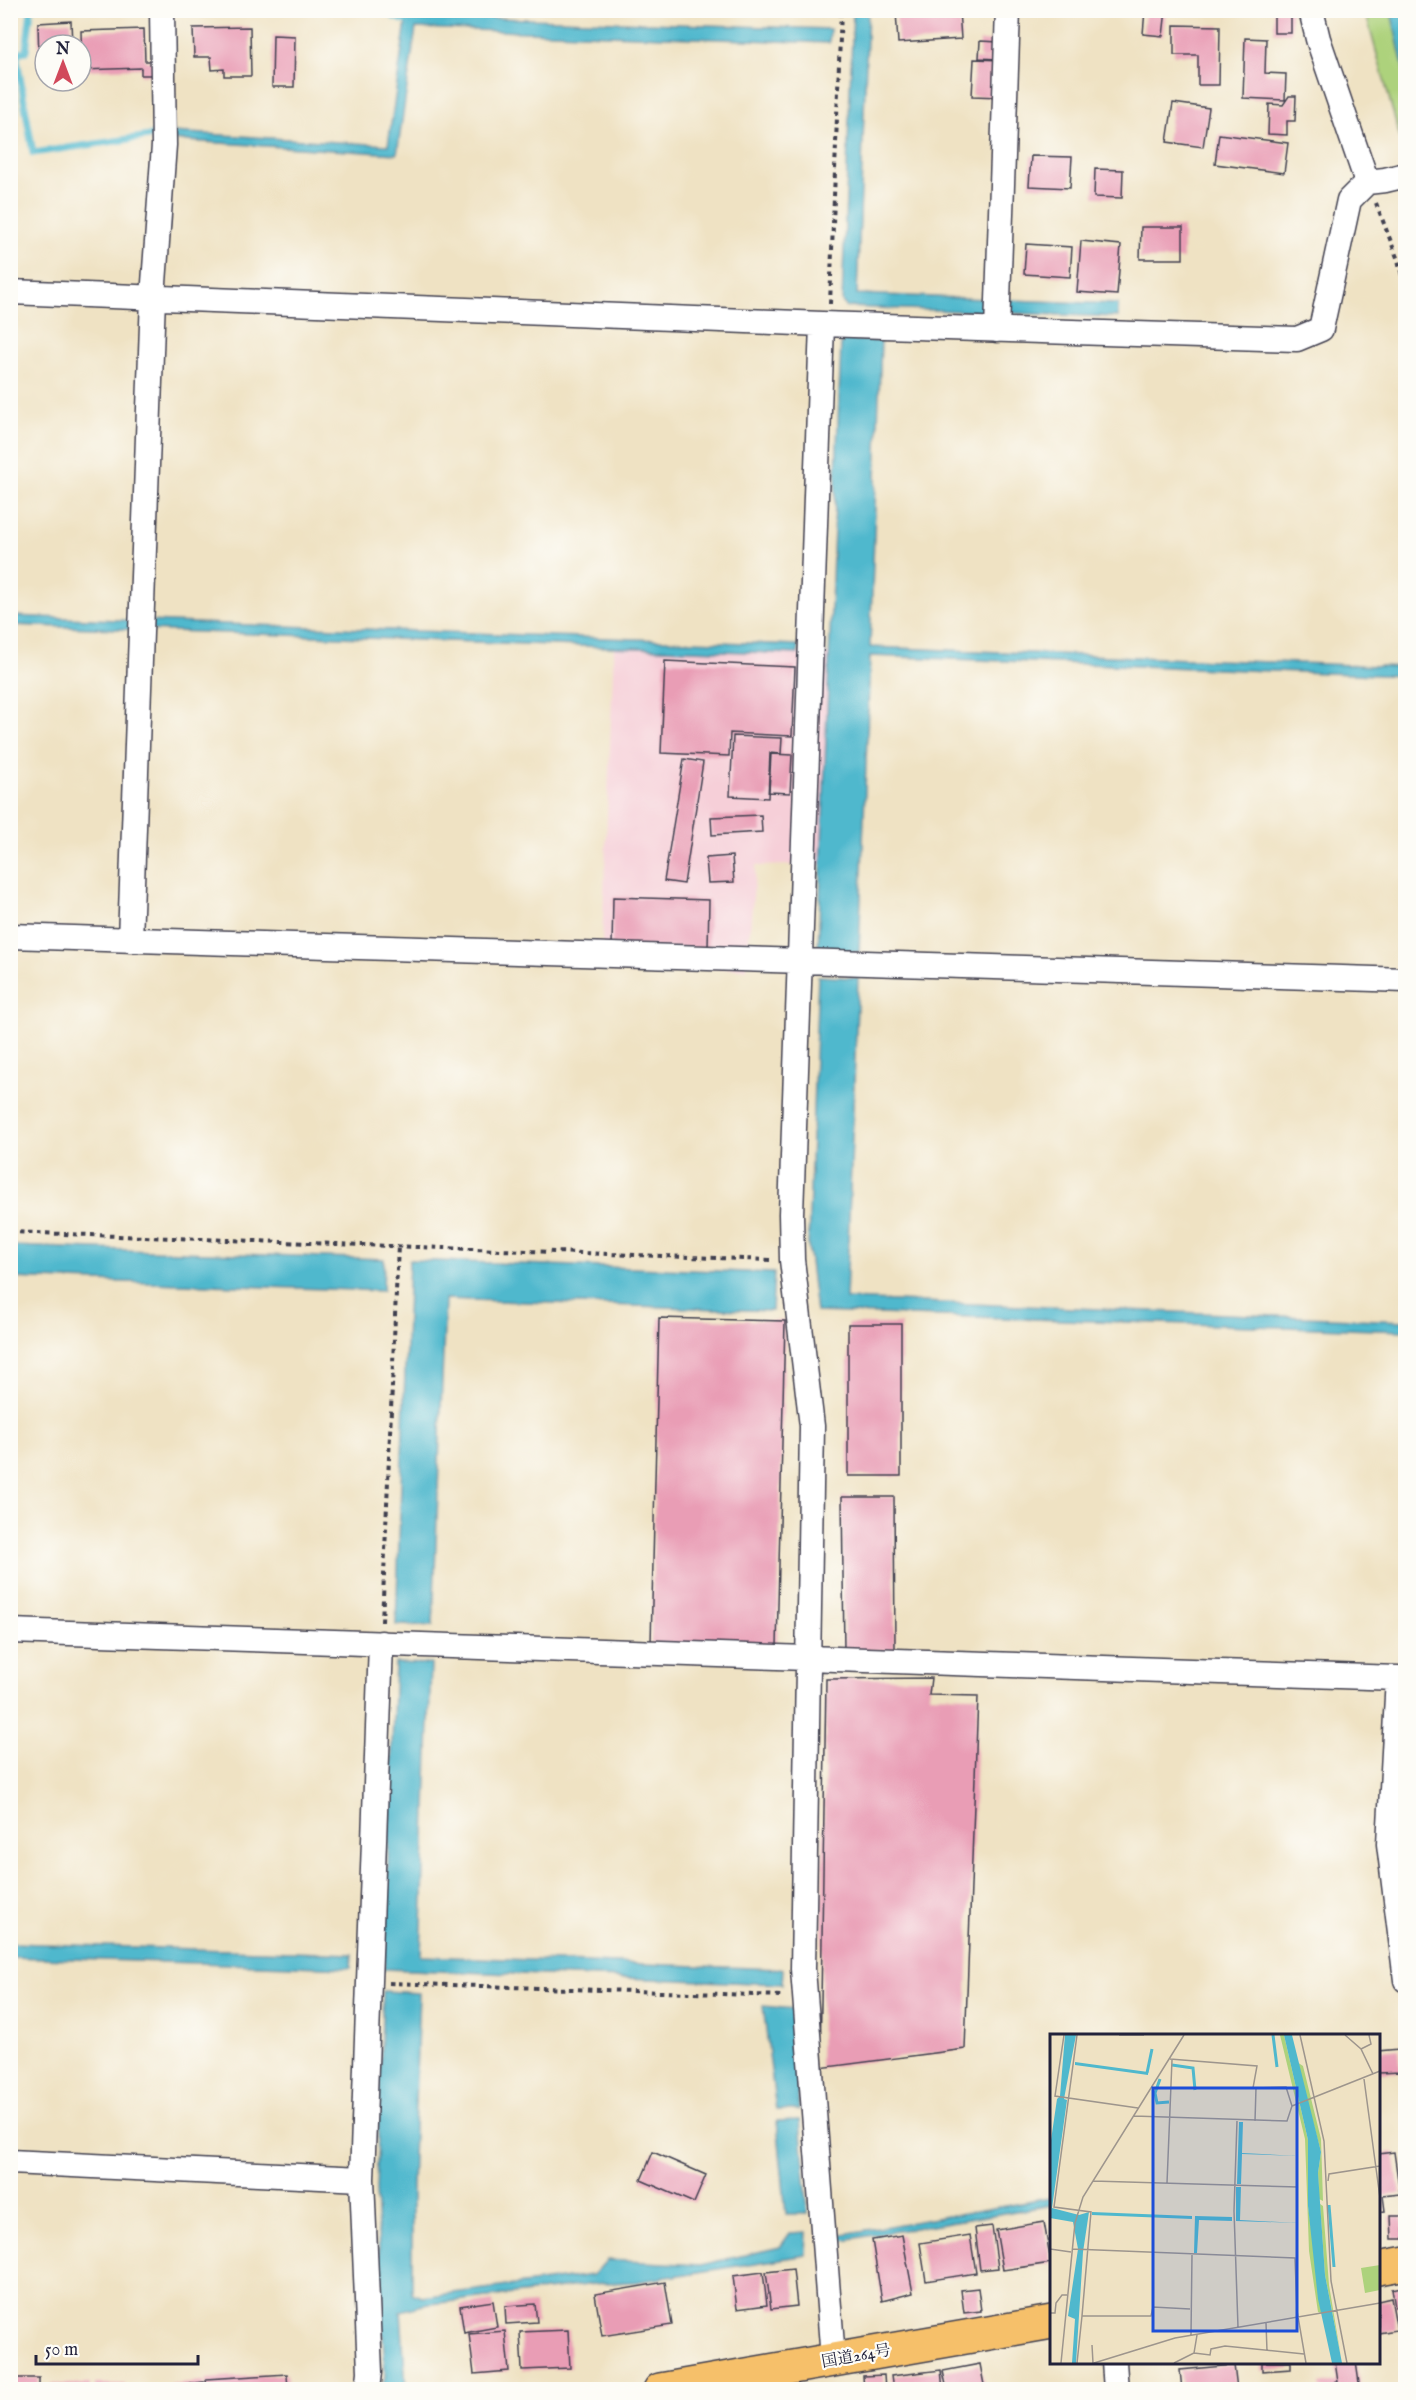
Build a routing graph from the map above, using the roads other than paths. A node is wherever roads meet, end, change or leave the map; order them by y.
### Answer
1 (162, 10) edge
2 (1008, 10) edge
3 (1311, 10) edge
4 (1386, 179) edge
5 (10, 292) edge
6 (153, 297) junction
7 (822, 324) junction
8 (997, 330) junction
9 (10, 936) edge
10 (130, 940) junction
11 (801, 962) junction
12 (1406, 980) edge
13 (10, 1631) edge
14 (381, 1643) junction
15 (809, 1657) junction
16 (1406, 1980) edge
17 (10, 2162) edge
18 (363, 2180) junction
19 (1406, 2263) edge
20 (1380, 2268) edge
21 (1050, 2322) edge
22 (833, 2359) junction
23 (1114, 2364) edge
24 (368, 2390) edge
25 (660, 2390) edge
26 (1116, 2390) edge

1 - 6 street
2 - 8 street
3 - 4 street
4 - 8 street
5 - 6 street
6 - 7 street
6 - 10 street
7 - 8 street
7 - 11 street
9 - 10 street
10 - 11 street
11 - 12 street
11 - 15 street
13 - 14 street
14 - 15 street
14 - 18 street
15 - 16 street
15 - 22 street
17 - 18 street
18 - 24 street
19 - 20 highway
21 - 22 highway, 国道264号
22 - 25 highway, 国道264号
23 - 26 street

